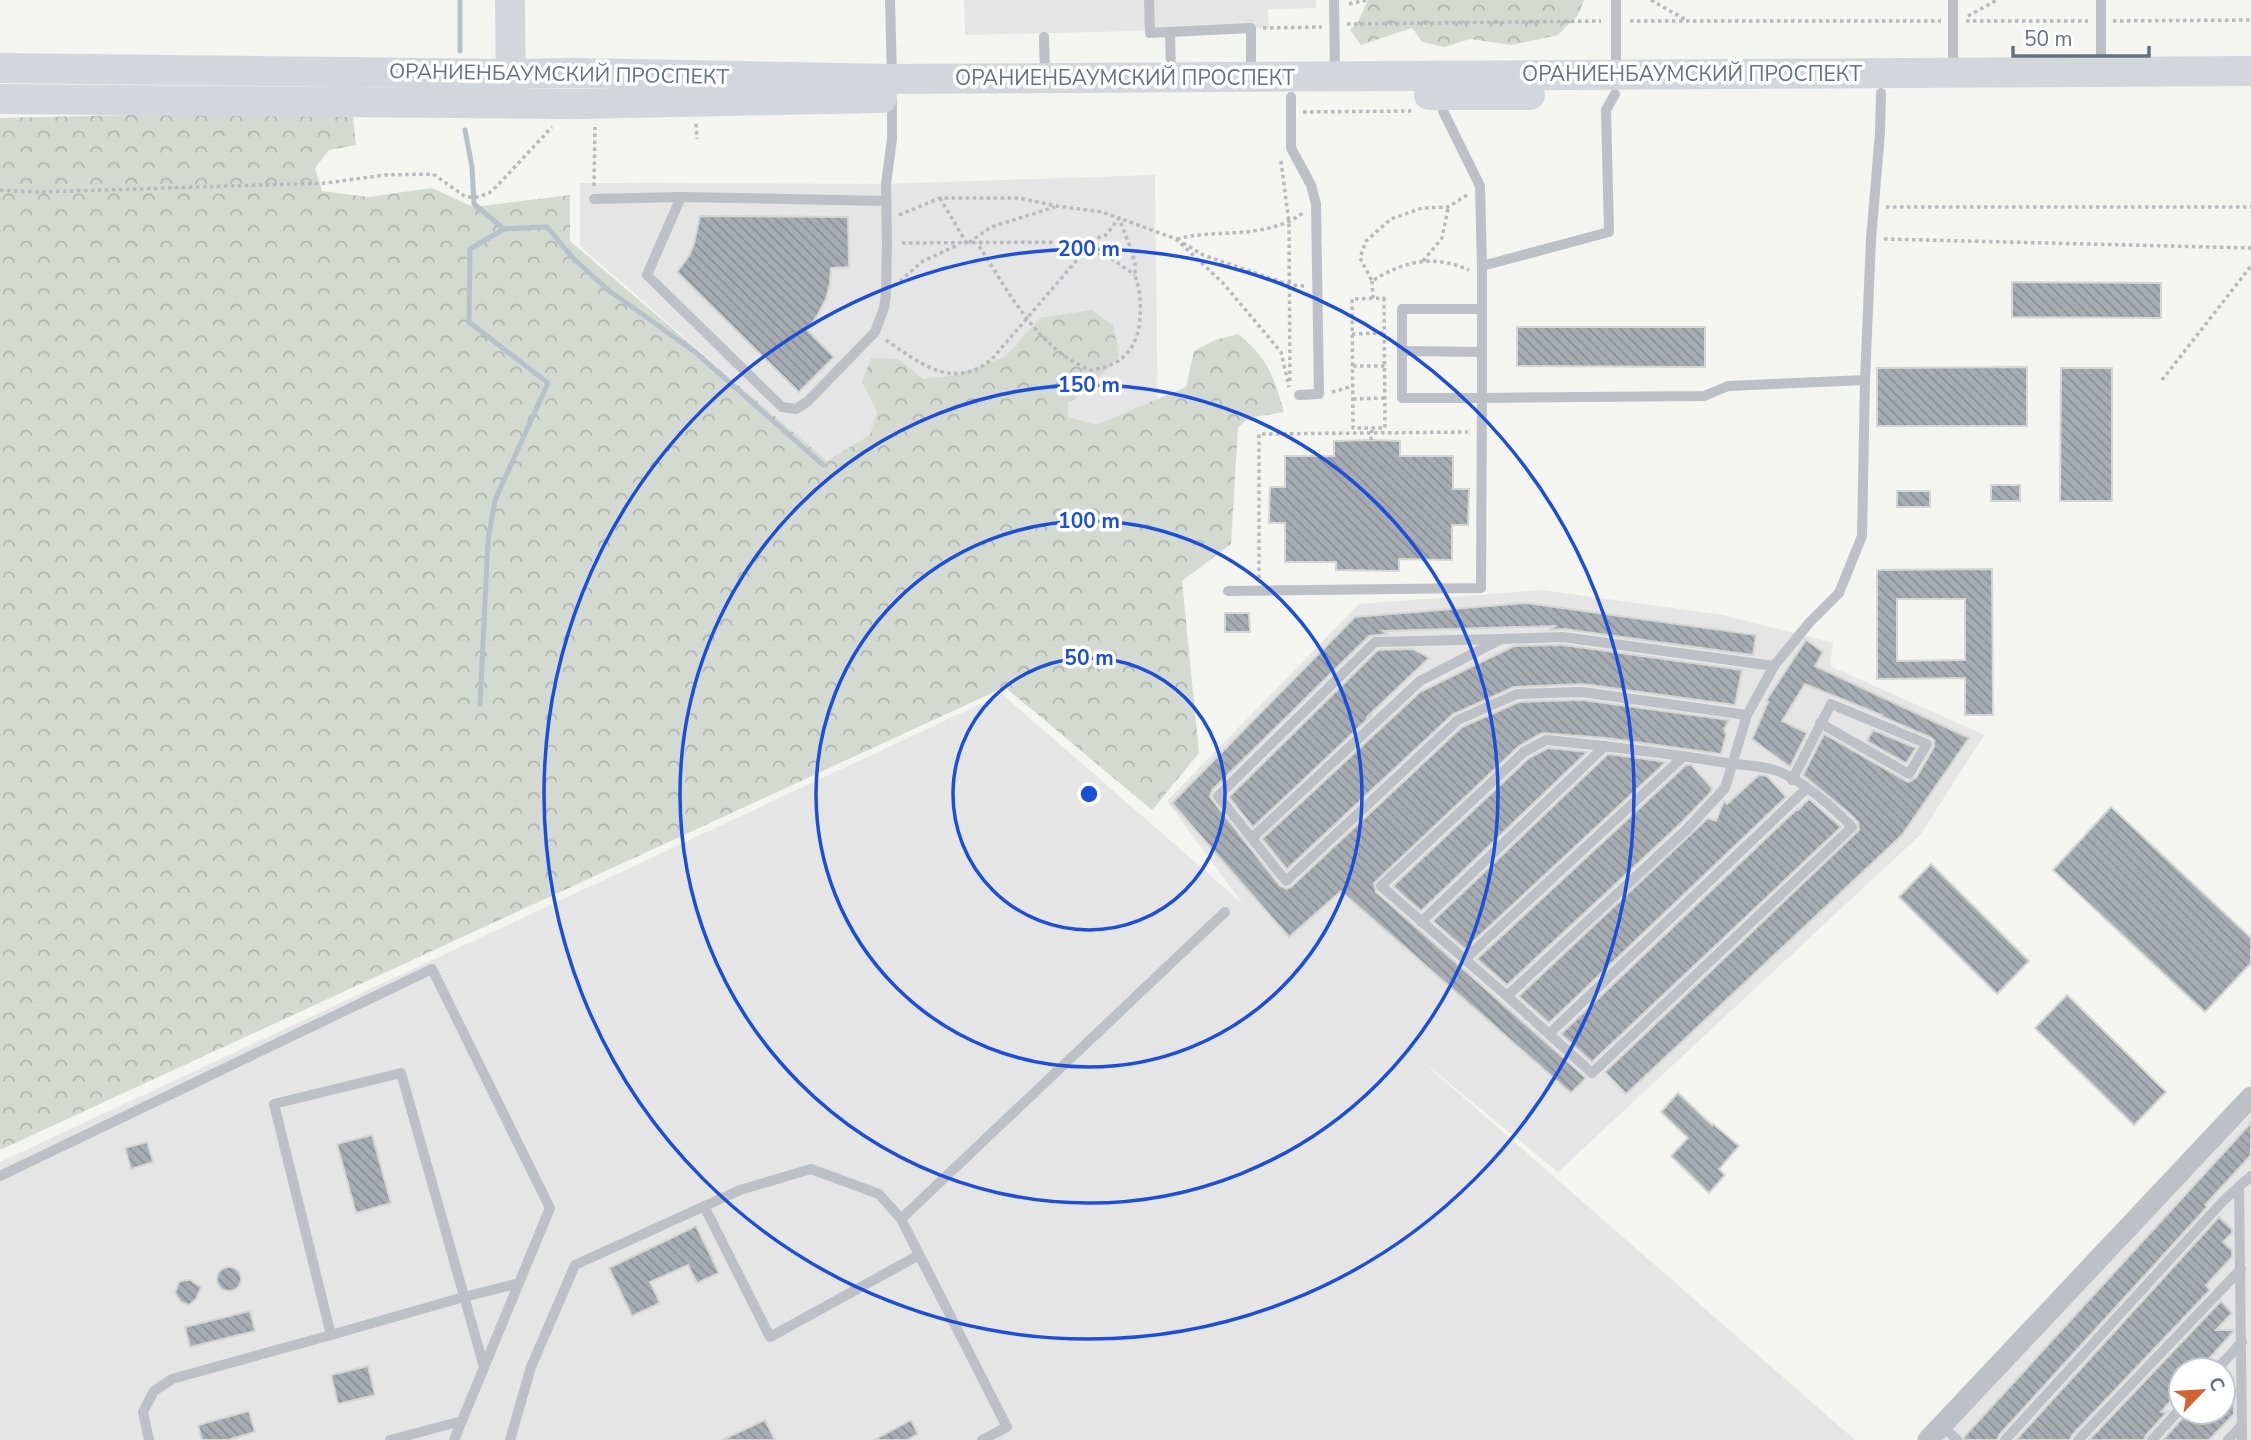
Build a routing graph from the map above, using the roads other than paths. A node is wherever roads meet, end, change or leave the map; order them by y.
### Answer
1 (510, 0) edge
2 (890, 0) edge
3 (1149, 0) edge
4 (1616, 0) edge
5 (1953, 0) edge
6 (2101, 0) edge
7 (1334, 4) edge
8 (1171, 32) junction
9 (1044, 37) dead end
10 (0, 68) edge
11 (2251, 71) edge
12 (450, 73) junction
13 (559, 74) junction
14 (1335, 76) junction
15 (1251, 78) junction
16 (1881, 83) junction
17 (1953, 83) junction
18 (2101, 83) junction
19 (1616, 84) junction
20 (1440, 85) junction
21 (1044, 86) junction
22 (1171, 87) junction
23 (892, 88) junction
24 (510, 89) junction
25 (2251, 92) edge
26 (0, 99) edge
27 (1291, 104) junction
28 (681, 197) junction
29 (594, 199) dead end
30 (886, 201) junction
31 (1482, 266) junction
32 (1482, 309) junction
33 (1402, 351) junction
34 (1482, 352) junction
35 (1865, 380) junction
36 (1299, 395) dead end
37 (1482, 398) junction
38 (1228, 591) dead end
39 (1502, 639) junction
40 (1774, 666) junction
41 (1747, 715) junction
42 (1820, 723) junction
43 (1605, 746) junction
44 (1684, 755) junction
45 (1733, 764) junction
46 (1792, 780) junction
47 (1806, 789) junction
48 (1252, 838) junction
49 (1224, 912) dead end
50 (1422, 922) junction
51 (1465, 959) junction
52 (1507, 996) junction
53 (1549, 1034) junction
54 (2251, 1097) edge
55 (2251, 1176) edge
56 (0, 1177) edge
57 (2239, 1186) junction
58 (704, 1206) junction
59 (901, 1219) junction
60 (919, 1255) junction
61 (2241, 1269) junction
62 (519, 1283) junction
63 (464, 1297) junction
64 (331, 1335) junction
65 (2242, 1342) junction
66 (2229, 1356) edge
67 (484, 1367) junction
68 (462, 1421) junction
69 (2167, 1423) edge
70 (2242, 1425) junction
71 (1935, 1432) edge
72 (149, 1440) edge
73 (390, 1440) edge
74 (454, 1440) edge
75 (510, 1440) edge
76 (982, 1440) edge
77 (1957, 1440) edge
78 (2005, 1440) edge
79 (2078, 1440) edge
80 (2152, 1440) edge
81 (2228, 1440) edge
82 (2242, 1440) edge

1 - 12 main road
1 - 13 main road
1 - 24 main road
2 - 23 lane
3 - 8 lane
4 - 19 lane
5 - 17 lane
6 - 18 lane
7 - 14 lane
8 - 15 lane
8 - 22 lane
9 - 21 lane
10 - 12 main road, ОРАНИЕНБАУМСКИЙ ПРОСПЕКТ
11 - 18 main road, ОРАНИЕНБАУМСКИЙ ПРОСПЕКТ
12 - 24 main road, ОРАНИЕНБАУМСКИЙ ПРОСПЕКТ
13 - 23 main road, ОРАНИЕНБАУМСКИЙ ПРОСПЕКТ
13 - 24 main road, ОРАНИЕНБАУМСКИЙ ПРОСПЕКТ
14 - 15 main road, ОРАНИЕНБАУМСКИЙ ПРОСПЕКТ
14 - 20 main road, ОРАНИЕНБАУМСКИЙ ПРОСПЕКТ
15 - 22 main road, ОРАНИЕНБАУМСКИЙ ПРОСПЕКТ
16 - 17 main road, ОРАНИЕНБАУМСКИЙ ПРОСПЕКТ
16 - 19 main road, ОРАНИЕНБАУМСКИЙ ПРОСПЕКТ
16 - 35 lane
17 - 18 main road, ОРАНИЕНБАУМСКИЙ ПРОСПЕКТ
18 - 25 main road, ОРАНИЕНБАУМСКИЙ ПРОСПЕКТ
19 - 20 main road, ОРАНИЕНБАУМСКИЙ ПРОСПЕКТ
19 - 31 lane
20 - 27 main road, ОРАНИЕНБАУМСКИЙ ПРОСПЕКТ
20 - 31 lane
21 - 22 main road, ОРАНИЕНБАУМСКИЙ ПРОСПЕКТ
21 - 23 main road, ОРАНИЕНБАУМСКИЙ ПРОСПЕКТ
22 - 27 main road, ОРАНИЕНБАУМСКИЙ ПРОСПЕКТ
23 - 24 main road, ОРАНИЕНБАУМСКИЙ ПРОСПЕКТ
23 - 30 lane
24 - 26 main road, ОРАНИЕНБАУМСКИЙ ПРОСПЕКТ
27 - 36 lane
28 - 29 lane
28 - 30 lane
28 - 30 lane
31 - 32 lane
32 - 33 lane
32 - 34 lane
33 - 34 lane
33 - 37 lane
34 - 37 lane
35 - 37 lane
35 - 40 lane
37 - 38 lane
39 - 40 lane
39 - 48 lane
39 - 48 lane
40 - 41 lane
41 - 45 lane
41 - 48 lane
42 - 42 lane
42 - 46 lane
43 - 44 lane
43 - 50 lane
43 - 50 lane
44 - 45 lane
44 - 51 lane
45 - 46 lane
45 - 52 lane
46 - 47 lane
47 - 53 lane
47 - 53 lane
49 - 59 lane
50 - 51 lane
51 - 52 lane
52 - 53 lane
54 - 71 street
55 - 57 lane
56 - 62 lane
57 - 61 lane
57 - 78 lane
58 - 59 lane
58 - 60 lane
58 - 75 lane
59 - 60 lane
60 - 76 lane
61 - 65 lane
61 - 79 lane
62 - 63 lane
62 - 67 lane
63 - 64 lane
63 - 64 lane
63 - 67 lane
64 - 72 lane
65 - 66 lane
65 - 70 lane
67 - 68 lane
68 - 73 lane
68 - 74 lane
69 - 80 lane
70 - 81 lane
70 - 82 lane
71 - 77 lane

